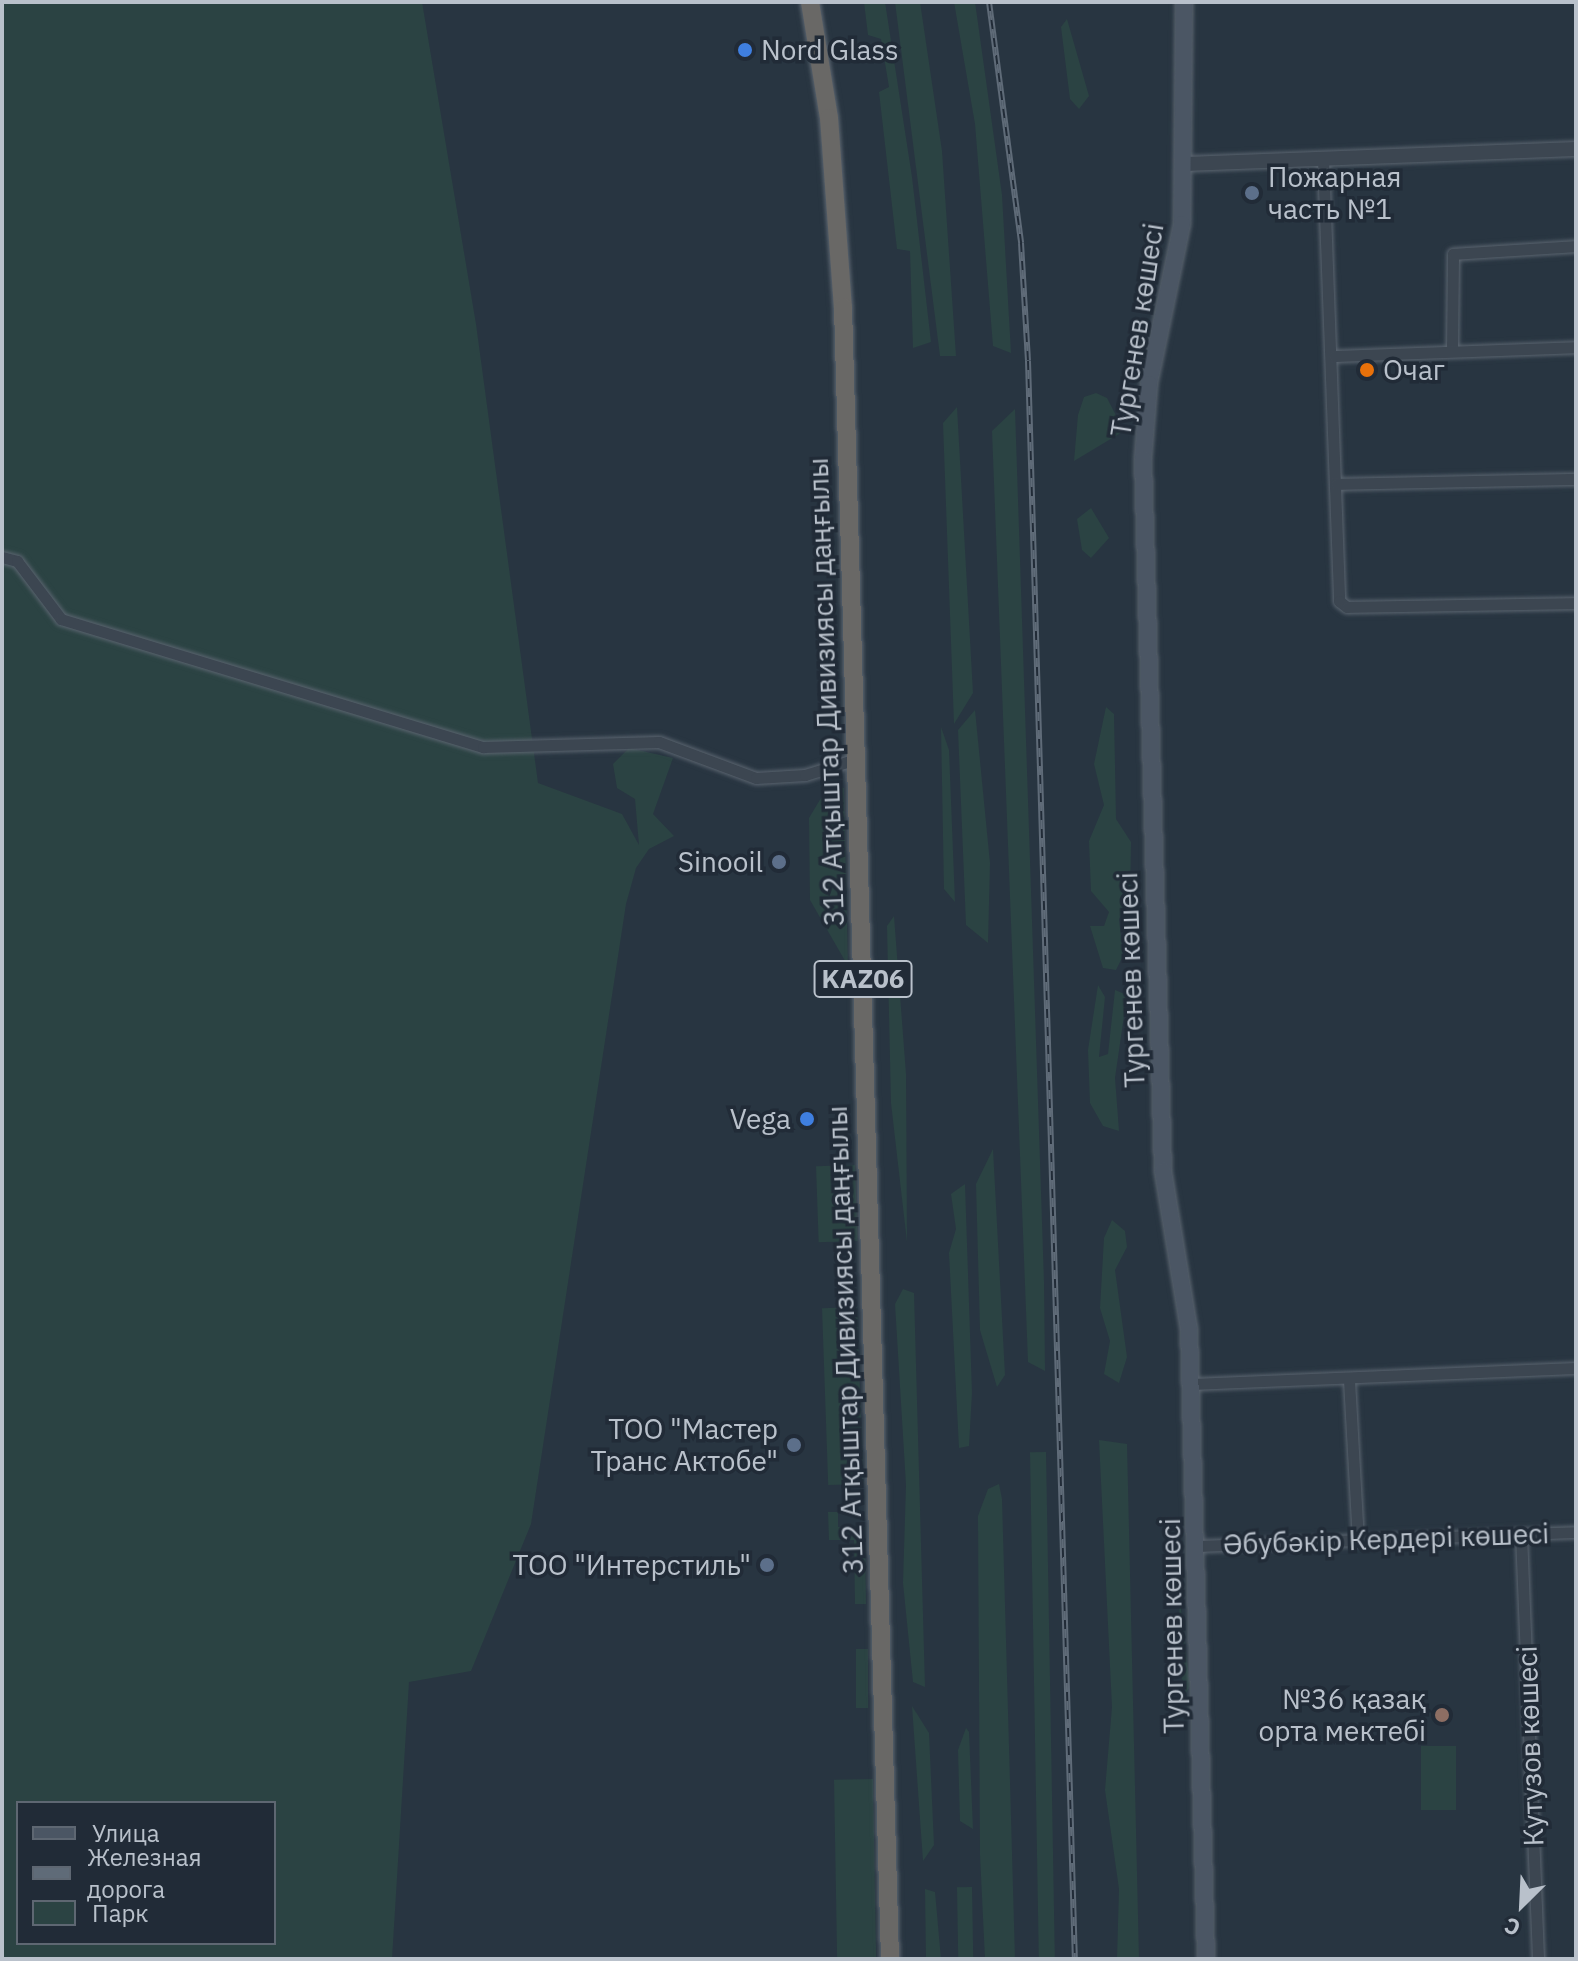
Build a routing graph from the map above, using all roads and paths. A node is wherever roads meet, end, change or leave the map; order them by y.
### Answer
1 (810, 2) edge
2 (1184, 2) edge
3 (1576, 149) edge
4 (1323, 159) junction
5 (1186, 164) junction
6 (1576, 246) edge
7 (1576, 347) edge
8 (1452, 351) junction
9 (1334, 356) junction
10 (1576, 479) edge
11 (1336, 484) junction
12 (2, 557) edge
13 (1576, 603) edge
14 (856, 759) junction
15 (1576, 1368) edge
16 (1349, 1380) junction
17 (1191, 1384) junction
18 (1576, 1532) edge
19 (1521, 1534) junction
20 (1358, 1539) junction
21 (1196, 1546) junction
22 (890, 1959) edge
23 (1206, 1959) edge
24 (1538, 1959) edge

1 - 14 highway, 312 Атқыштар Дивизиясы даңғылы / KАZ06
2 - 5 main road, Тургенев көшесі
3 - 4 street
4 - 5 street
4 - 9 street
5 - 17 main road, Тургенев көшесі
6 - 8 street
7 - 8 street
8 - 9 street
9 - 11 street
10 - 11 street
11 - 13 street
12 - 14 street
14 - 22 highway, 312 Атқыштар Дивизиясы даңғылы / KАZ06
15 - 16 street
16 - 17 street
16 - 20 street
17 - 21 main road, Тургенев көшесі
18 - 19 street, Әбубәкір Кердері көшесі
19 - 20 street, Әбубәкір Кердері көшесі
19 - 24 street, Кутузов көшесі
20 - 21 street, Әбубәкір Кердері көшесі
21 - 23 main road, Тургенев көшесі

